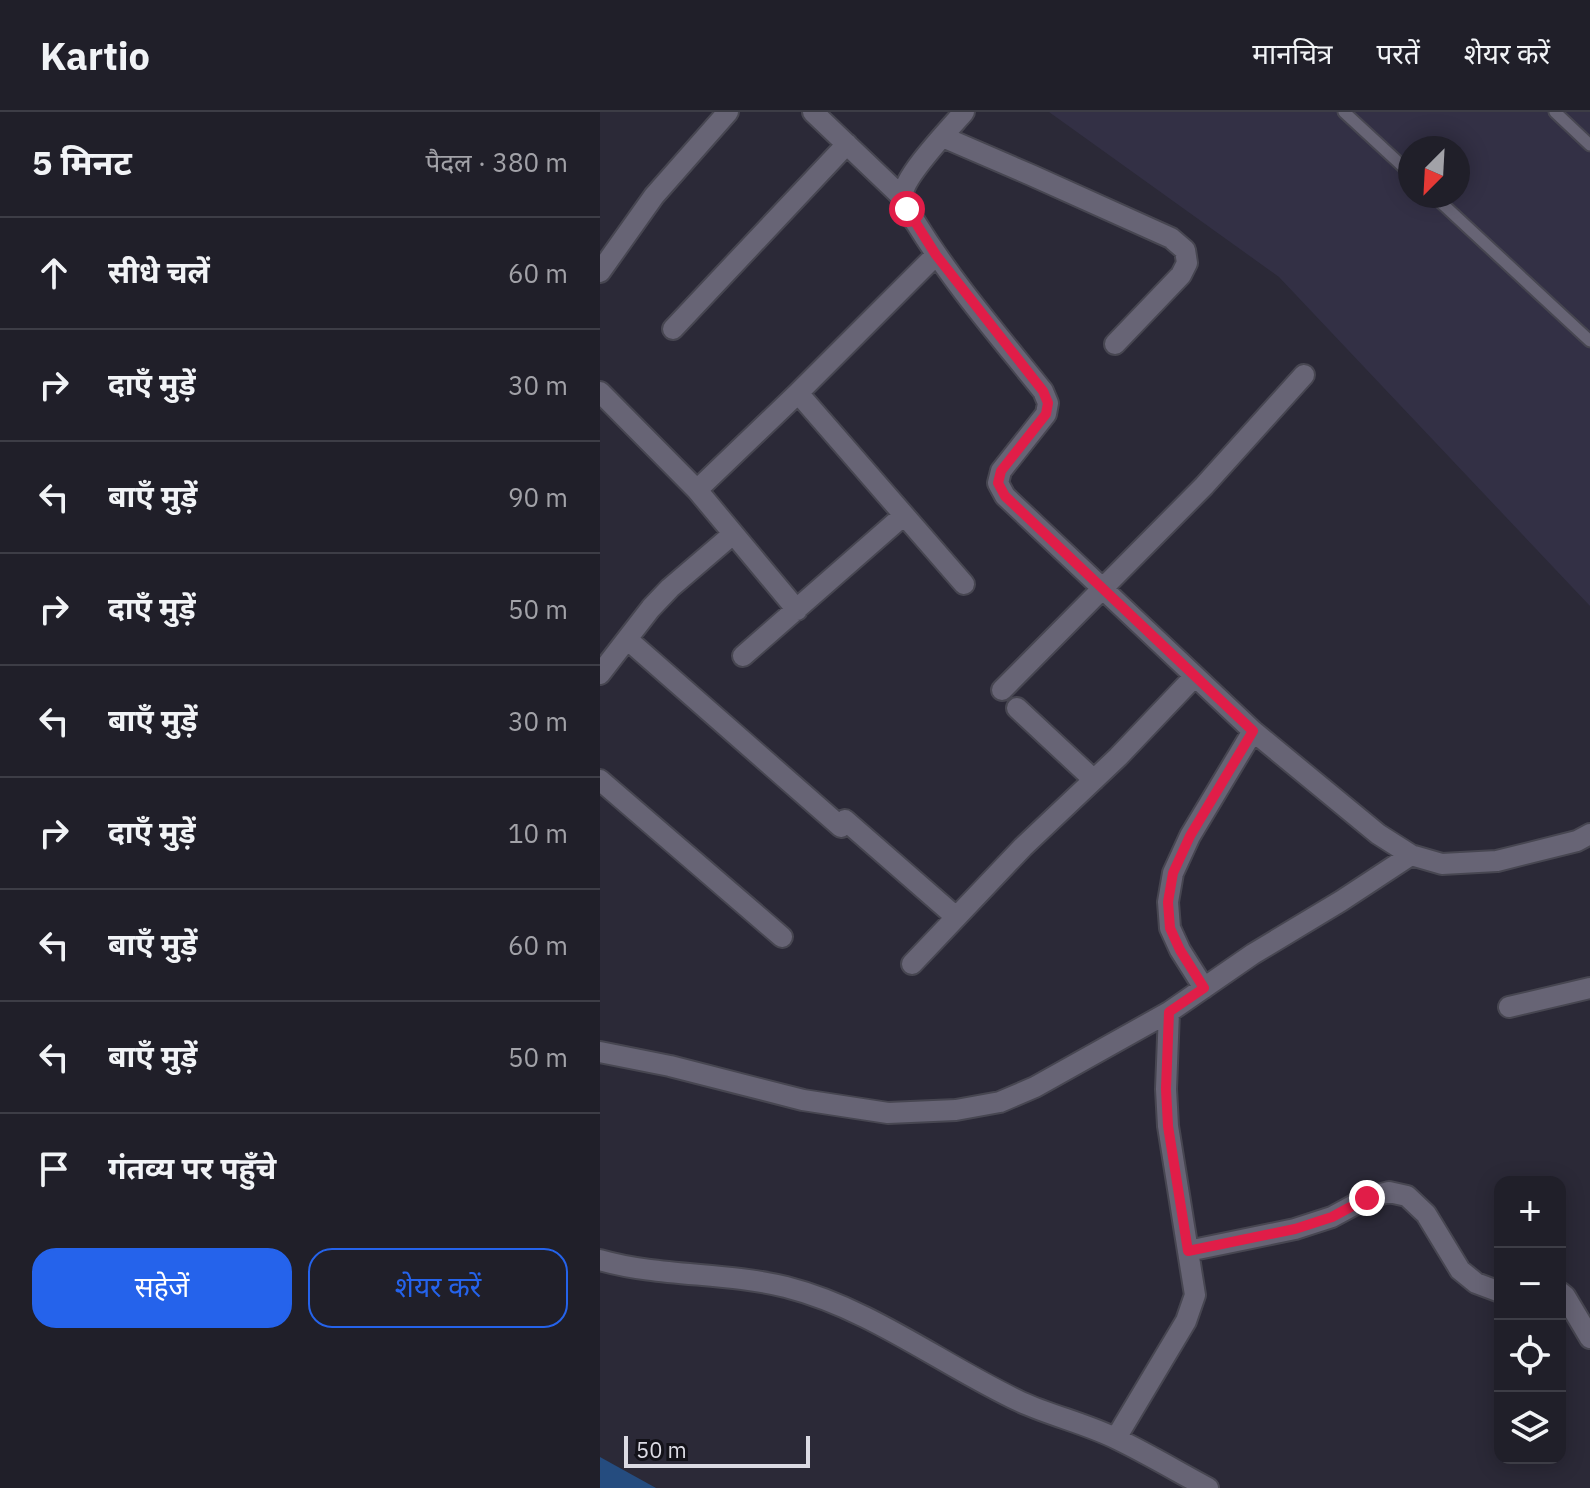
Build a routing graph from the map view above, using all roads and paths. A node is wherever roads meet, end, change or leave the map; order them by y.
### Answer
1 (728, 112) edge
2 (813, 112) edge
3 (964, 112) edge
4 (1344, 112) edge
5 (1555, 112) edge
6 (943, 137) junction
7 (847, 144) junction
8 (1590, 145) edge
9 (1398, 162) edge
10 (902, 197) junction
11 (1447, 208) edge
12 (936, 255) junction
13 (600, 272) edge
14 (673, 329) dead end
15 (1590, 341) edge
16 (1115, 344) dead end
17 (1304, 375) dead end
18 (600, 392) edge
19 (798, 393) junction
20 (697, 490) junction
21 (904, 515) junction
22 (733, 534) junction
23 (964, 584) dead end
24 (1102, 590) junction
25 (797, 610) junction
26 (627, 639) junction
27 (743, 656) dead end
28 (600, 674) edge
29 (1195, 676) junction
30 (1002, 690) dead end
31 (1017, 708) dead end
32 (1253, 731) junction
33 (600, 780) edge
34 (1094, 780) junction
35 (1590, 834) edge
36 (1411, 855) junction
37 (956, 917) junction
38 (782, 937) dead end
39 (912, 964) dead end
40 (1204, 988) junction
41 (1590, 988) edge
42 (1509, 1007) dead end
43 (1169, 1012) junction
44 (600, 1052) edge
45 (1188, 1251) junction
46 (600, 1260) edge
47 (1494, 1290) edge
48 (1566, 1298) edge
49 (1590, 1338) edge
50 (1116, 1438) junction
51 (1208, 1488) edge

1 - 13 street
2 - 7 street
3 - 6 street
4 - 9 lane
5 - 8 lane
6 - 10 street
6 - 16 street
7 - 10 street
7 - 14 street
10 - 12 street
11 - 15 lane
12 - 19 street
12 - 24 street
17 - 24 street
18 - 20 street
19 - 20 street
19 - 21 street
20 - 22 street
21 - 23 street
21 - 25 street
22 - 25 street
22 - 26 street
24 - 29 street
24 - 30 street
25 - 27 street
26 - 28 street
26 - 37 street
29 - 32 street
29 - 34 street
31 - 34 street
32 - 36 street
32 - 40 street
33 - 38 street
34 - 37 street
35 - 36 street
36 - 40 street
37 - 39 street
40 - 43 street
41 - 42 street
43 - 44 street
43 - 45 street
45 - 47 street
45 - 50 street
46 - 50 street
48 - 49 street
50 - 51 street

